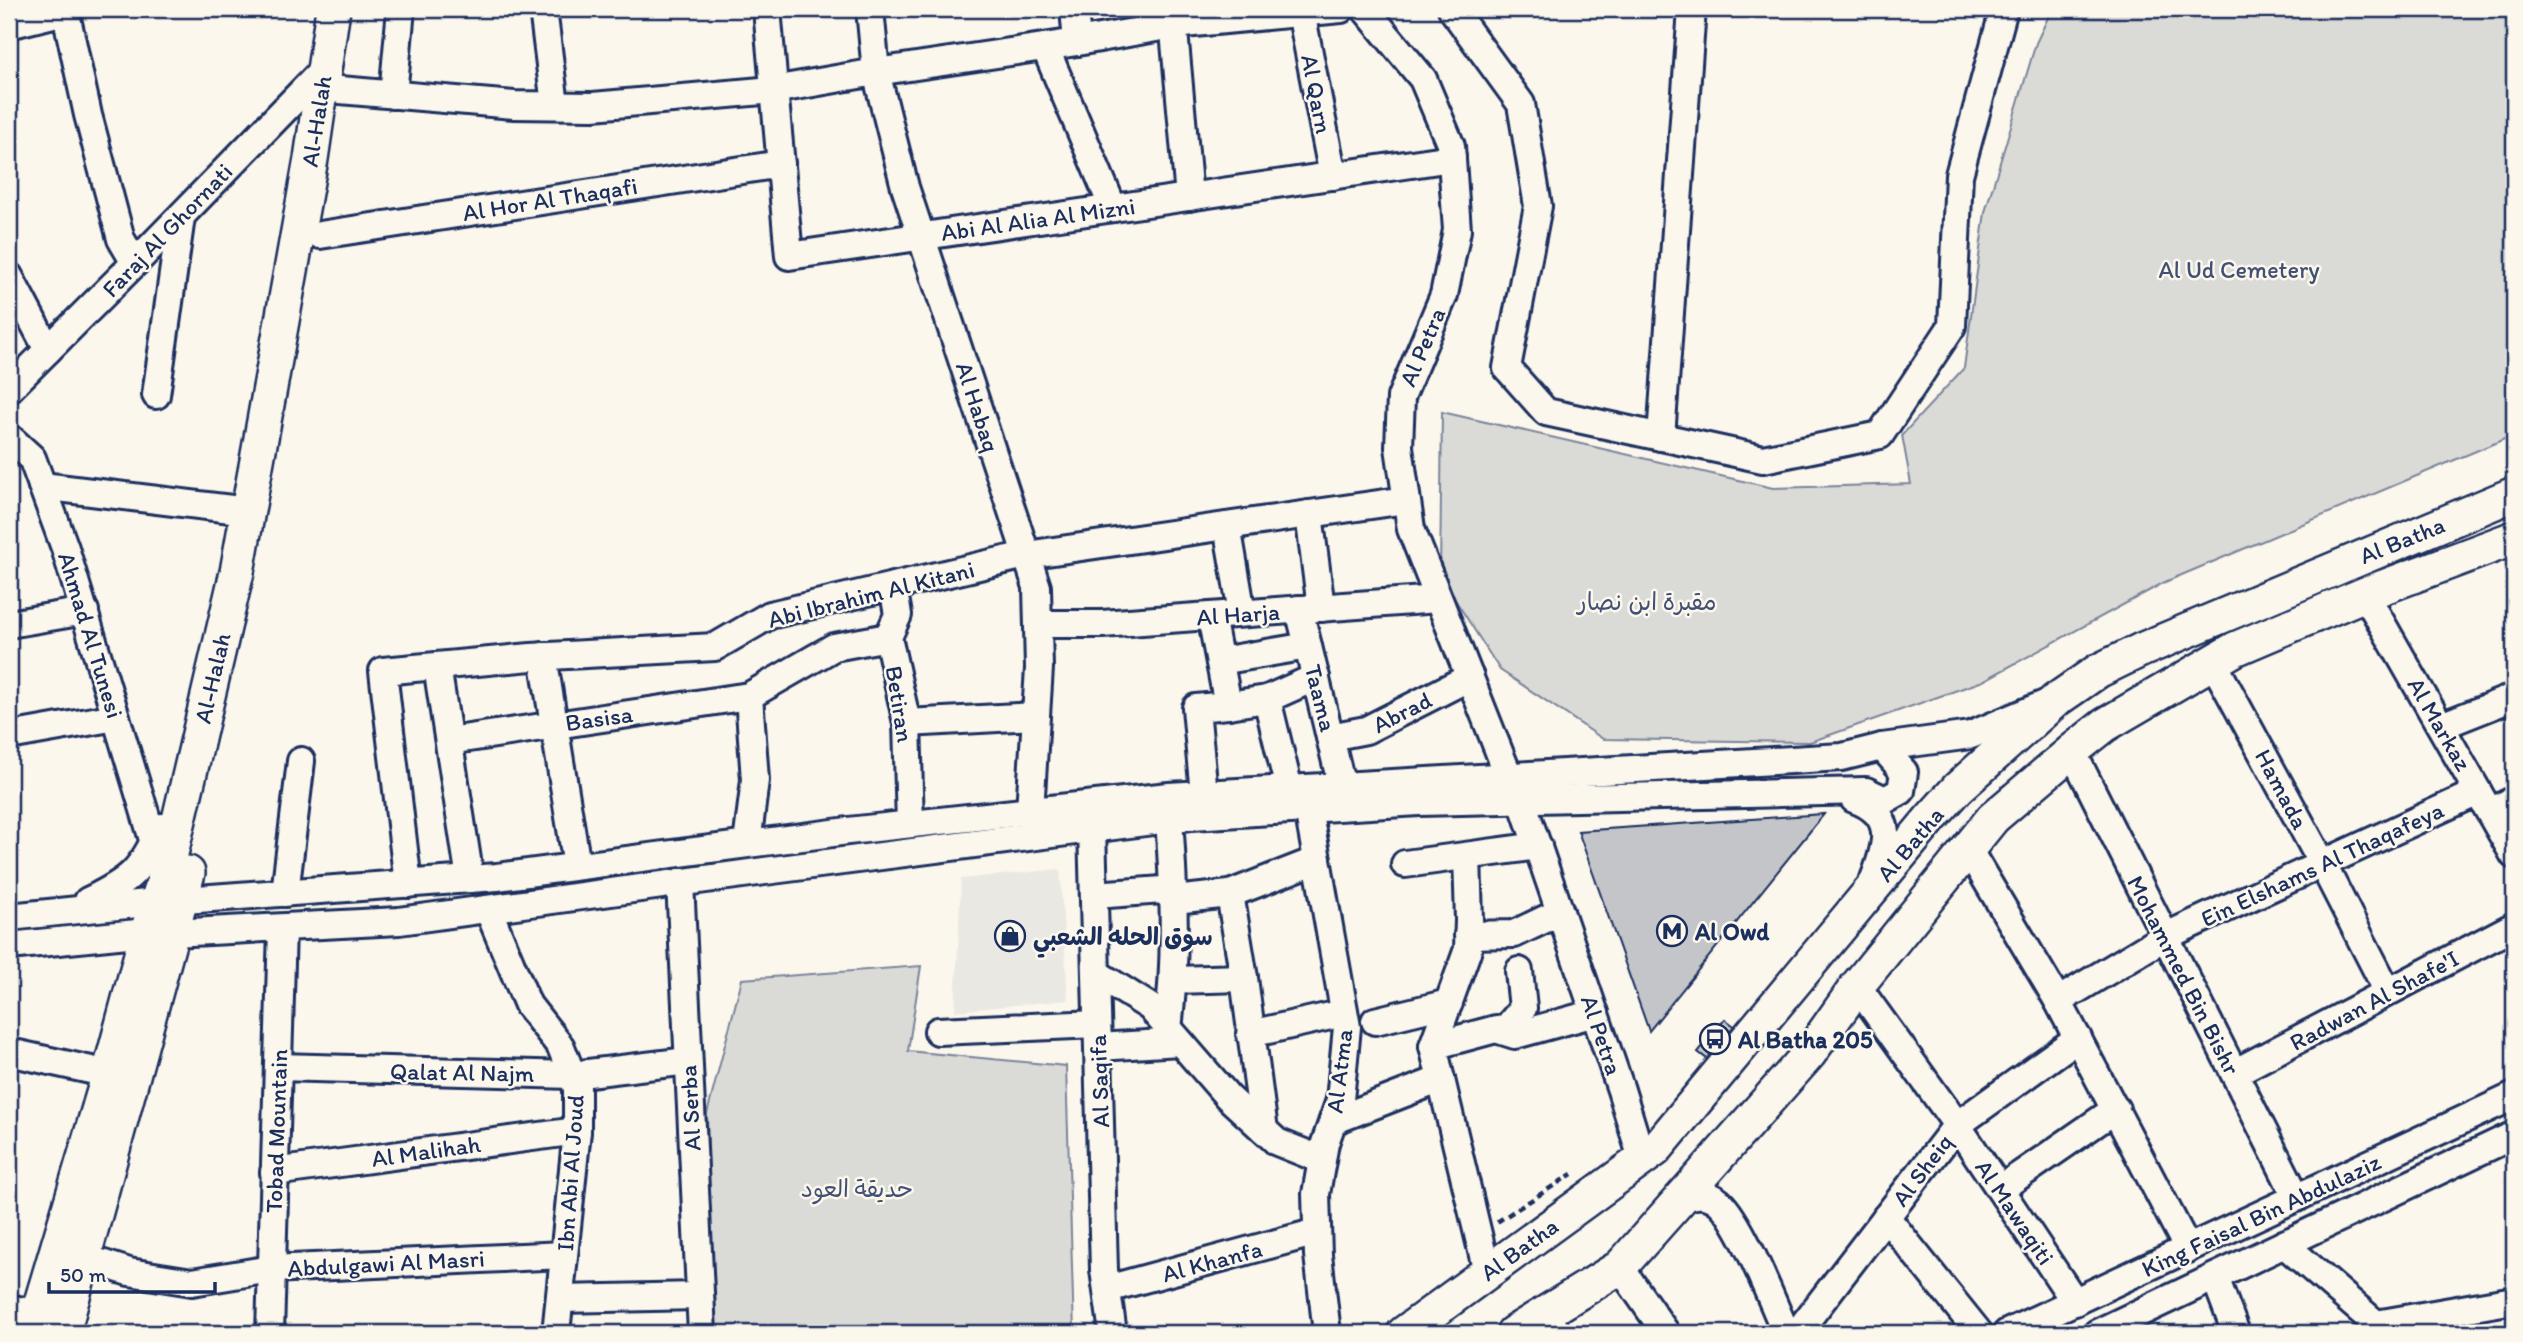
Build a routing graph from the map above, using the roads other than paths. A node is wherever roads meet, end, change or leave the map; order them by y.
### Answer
1 (333, 9) edge
2 (352, 9) edge
3 (401, 9) edge
4 (543, 9) edge
5 (767, 9) edge
6 (870, 9) edge
7 (1074, 9) edge
8 (1341, 9) edge
9 (1365, 9) edge
10 (1452, 9) edge
11 (1692, 9) edge
12 (2004, 9) edge
13 (66, 10) edge
14 (1301, 12) junction
15 (1263, 13) edge
16 (1172, 17) edge
17 (9, 25) edge
18 (1077, 43) junction
19 (1045, 47) junction
20 (876, 72) junction
21 (332, 80) junction
22 (773, 90) junction
23 (393, 95) junction
24 (555, 105) junction
25 (1452, 158) junction
26 (780, 164) junction
27 (1333, 176) junction
28 (1189, 197) junction
29 (1113, 208) junction
30 (181, 217) junction
31 (320, 235) junction
32 (921, 236) junction
33 (135, 263) junction
34 (9, 276) edge
35 (48, 350) junction
36 (9, 389) edge
37 (156, 395) dead end
38 (9, 437) edge
39 (1661, 437) junction
40 (42, 486) junction
41 (2514, 494) edge
42 (1406, 500) junction
43 (248, 511) junction
44 (1309, 514) junction
45 (1227, 526) junction
46 (2514, 538) edge
47 (1026, 555) junction
48 (893, 586) junction
49 (2365, 594) junction
50 (1438, 599) junction
51 (1310, 609) junction
52 (85, 611) junction
53 (1242, 614) junction
54 (1210, 616) junction
55 (9, 624) edge
56 (1038, 624) junction
57 (888, 637) junction
58 (1308, 646) junction
59 (543, 656) junction
60 (1220, 661) junction
61 (2213, 662) junction
62 (437, 666) junction
63 (1315, 677) junction
64 (1470, 677) junction
65 (749, 696) junction
66 (2514, 697) edge
67 (1267, 699) junction
68 (2056, 700) junction
69 (1228, 705) junction
70 (1036, 716) junction
71 (116, 717) junction
72 (907, 723) junction
73 (554, 725) junction
74 (2441, 726) junction
75 (9, 736) edge
76 (1330, 737) junction
77 (449, 741) junction
78 (1882, 747) junction
79 (2072, 751) junction
80 (301, 761) dead end
81 (192, 766) junction
82 (1509, 777) junction
83 (1342, 787) junction
84 (1289, 789) junction
85 (1833, 792) junction
86 (1204, 794) junction
87 (2514, 800) edge
88 (1522, 801) junction
89 (2484, 802) junction
90 (1308, 809) junction
91 (1030, 811) junction
92 (1169, 818) junction
93 (910, 824) junction
94 (1092, 828) junction
95 (154, 843) junction
96 (747, 844) junction
97 (1538, 846) junction
98 (1968, 849) junction
99 (2514, 855) edge
100 (1467, 856) junction
101 (1317, 860) junction
102 (2322, 863) junction
103 (1405, 864) dead end
104 (577, 866) junction
105 (470, 879) junction
106 (680, 882) junction
107 (408, 884) junction
108 (1869, 892) junction
109 (285, 893) junction
110 (1230, 894) junction
111 (1094, 895) junction
112 (1174, 900) junction
113 (72, 909) junction
114 (488, 909) junction
115 (1560, 912) junction
116 (9, 917) edge
117 (164, 917) junction
118 (2514, 926) edge
119 (282, 928) junction
120 (1468, 935) junction
121 (2164, 937) junction
122 (9, 946) edge
123 (1519, 971) dead end
124 (1096, 973) junction
125 (1244, 978) junction
126 (1174, 980) junction
127 (1857, 986) junction
128 (2388, 992) junction
129 (2058, 1001) junction
130 (1449, 1003) junction
131 (1344, 1013) junction
132 (1595, 1013) junction
133 (1376, 1021) dead end
134 (938, 1031) dead end
135 (1504, 1031) junction
136 (1250, 1034) junction
137 (1098, 1035) junction
138 (1174, 1035) junction
139 (2078, 1038) junction
140 (1433, 1046) junction
141 (9, 1052) edge
142 (688, 1061) junction
143 (278, 1068) junction
144 (2234, 1073) junction
145 (109, 1074) junction
146 (572, 1075) junction
147 (1441, 1079) junction
148 (2514, 1096) edge
149 (2116, 1109) junction
150 (1333, 1121) junction
151 (1957, 1125) junction
152 (577, 1130) junction
153 (1264, 1130) junction
154 (2514, 1135) edge
155 (1642, 1159) junction
156 (1322, 1160) junction
157 (274, 1172) junction
158 (2000, 1189) junction
159 (2297, 1198) junction
160 (1678, 1201) junction
161 (1886, 1217) junction
162 (1317, 1232) junction
163 (2284, 1244) junction
164 (2188, 1249) junction
165 (564, 1255) junction
166 (85, 1258) junction
167 (1620, 1267) junction
168 (271, 1269) junction
169 (1488, 1272) junction
170 (2215, 1277) junction
171 (1107, 1289) junction
172 (699, 1296) junction
173 (560, 1298) junction
174 (2514, 1300) edge
175 (2075, 1302) junction
176 (26, 1318) edge
177 (1552, 1323) edge
178 (2376, 1329) edge
179 (1785, 1332) edge
180 (64, 1333) edge
181 (270, 1333) edge
182 (556, 1333) edge
183 (702, 1333) edge
184 (1113, 1333) edge
185 (1327, 1333) edge
186 (1404, 1333) edge
187 (1513, 1333) edge
188 (1666, 1333) edge
189 (1979, 1333) edge
190 (2007, 1333) edge
191 (2099, 1333) edge
192 (2236, 1333) edge

1 - 21 main road, Al-Halah
2 - 21 main road, Al-Halah
3 - 23 street
4 - 24 street
5 - 22 street, Abi Al Alia Al Mizni
6 - 20 street, Al Habaq
7 - 18 street
8 - 14 street
9 - 25 street, Al Petra
10 - 39 street
11 - 39 street
12 - 39 street
13 - 17 street
13 - 33 street
14 - 15 street
14 - 27 street, Al Qarn
15 - 16 street
16 - 18 street
16 - 28 street
18 - 19 street
19 - 20 street
19 - 29 street
20 - 22 street
20 - 32 street, Al Habaq
21 - 23 street
21 - 30 street, Faraj Al Ghornati
21 - 31 main road, Al-Halah
21 - 43 main road, Al-Halah
22 - 24 street
22 - 26 street, Abi Al Alia Al Mizni
23 - 24 street
25 - 27 street, Abi Al Alia Al Mizni
25 - 42 street, Al Petra
26 - 31 street, Al Hor Al Thaqafi
26 - 32 street, Abi Al Alia Al Mizni
27 - 28 street, Abi Al Alia Al Mizni
28 - 29 street, Abi Al Alia Al Mizni
29 - 32 street, Abi Al Alia Al Mizni
30 - 33 street, Faraj Al Ghornati
30 - 37 street
31 - 117 main road, Al-Halah
32 - 47 street, Al Habaq
33 - 35 street, Faraj Al Ghornati
34 - 35 street
35 - 36 street, Faraj Al Ghornati
38 - 40 street, Ahmad Al Tunesi
40 - 43 street
40 - 52 street, Ahmad Al Tunesi
41 - 68 main road, Al Batha
42 - 44 street, Abi Ibrahim Al Kitani
42 - 50 street, Al Petra
43 - 81 main road, Al-Halah
44 - 45 street, Abi Ibrahim Al Kitani
44 - 51 street, Taama
45 - 47 street, Abi Ibrahim Al Kitani
45 - 53 street
46 - 49 main road, Al Batha
47 - 48 street, Abi Ibrahim Al Kitani
47 - 56 street, Al Habaq
48 - 57 street, Betiran
48 - 59 street, Abi Ibrahim Al Kitani
49 - 61 main road, Al Batha
49 - 74 street, Al Markaz
50 - 51 street, Al Harja
50 - 64 street, Al Petra
51 - 53 street, Al Harja
51 - 58 street, Taama
52 - 55 street
52 - 71 street, Ahmad Al Tunesi
53 - 54 street, Al Harja
54 - 56 street, Al Harja
54 - 60 street
56 - 70 street, Al Habaq
57 - 65 street, Basisa
57 - 72 street, Betiran
58 - 60 street
58 - 63 street, Taama
59 - 62 street, Abi Ibrahim Al Kitani
59 - 73 street
60 - 69 street
61 - 79 main road, Al Batha
61 - 102 street, Hamada
62 - 77 street
62 - 107 street, Abi Ibrahim Al Kitani
63 - 67 street
63 - 76 street, Taama
64 - 76 street, Abrad
64 - 82 street, Al Petra
65 - 73 street, Basisa
65 - 96 street
66 - 74 street
67 - 69 street
67 - 84 street
68 - 78 street
68 - 108 main road, Al Batha
69 - 86 street
70 - 72 street
70 - 91 street, Al Habaq
71 - 75 street
71 - 95 street, Ahmad Al Tunesi
72 - 93 street, Betiran
73 - 77 street, Basisa
73 - 104 street
74 - 89 street, Al Markaz
76 - 83 street, Taama
77 - 105 street
78 - 82 street
78 - 85 street
79 - 98 main road, Al Batha
79 - 121 street, Mohammed Bin Bishr
80 - 109 street
81 - 95 street
81 - 117 main road, Al-Halah
82 - 83 street
83 - 84 street
84 - 86 street
85 - 88 street
85 - 108 street
86 - 91 street
87 - 89 street, Ein Elshams Al Thaqafeya
88 - 90 street
88 - 97 street, Al Petra
89 - 99 street, Al Markaz
89 - 102 street, Ein Elshams Al Thaqafeya
90 - 92 street
90 - 101 street, Al Atma
91 - 93 street
92 - 94 street
92 - 112 street
93 - 96 street
94 - 106 street
94 - 111 street, Al Saqifa
95 - 113 street
96 - 104 street
97 - 100 street
97 - 115 street, Al Petra
98 - 127 main road, Al Batha
98 - 129 street
100 - 103 street
100 - 120 street
101 - 110 street
101 - 131 street, Al Atma
102 - 121 street, Ein Elshams Al Thaqafeya
102 - 128 street, Hamada
104 - 105 street
105 - 107 street
106 - 114 street
106 - 142 street, Al Serba
107 - 109 street
108 - 155 main road, Al Batha
109 - 117 street
110 - 112 street
110 - 125 street
111 - 112 street
111 - 124 street, Al Saqifa
112 - 126 street
113 - 116 street
113 - 117 street
114 - 119 street
114 - 146 street, Ibn Abi Al Joud
115 - 120 street
115 - 132 street, Al Petra
117 - 119 street
117 - 122 street
117 - 145 main road, Al-Halah
117 - 166 main road, Al-Halah
118 - 128 street, Radwan Al Shafe'I
119 - 143 street, Tobad Mountain
120 - 130 street
121 - 129 street, Ein Elshams Al Thaqafeya
121 - 144 street, Mohammed Bin Bishr
123 - 135 street
124 - 137 street, Al Saqifa
124 - 138 street
125 - 126 street
125 - 136 street
126 - 138 street
127 - 151 street, Al Mawaqiti
127 - 160 main road, Al Batha
128 - 144 street, Radwan Al Shafe'I
129 - 139 street
130 - 133 street
130 - 140 street
131 - 136 street
131 - 150 street, Al Atma
132 - 135 street
132 - 155 street, Al Petra
134 - 137 street
135 - 140 street
136 - 153 street
137 - 138 street
137 - 171 street, Al Saqifa
138 - 153 street
139 - 149 street
139 - 151 street, Al Sheiq
140 - 147 street
141 - 145 street
142 - 146 street, Qalat Al Najm
142 - 172 street, Al Serba
143 - 146 street, Qalat Al Najm
143 - 157 street, Tobad Mountain
144 - 159 street, Mohammed Bin Bishr
145 - 176 main road, Al-Halah
146 - 152 street, Ibn Abi Al Joud
147 - 150 street
147 - 169 street
148 - 159 street, King Faisal Bin Abdulaziz
149 - 158 street
149 - 164 street
150 - 156 street, Al Atma
151 - 158 street, Al Mawaqiti
151 - 161 street, Al Sheiq
152 - 157 street, Al Malihah
152 - 165 street, Ibn Abi Al Joud
153 - 156 street
154 - 163 street, King Faisal Bin Abdulaziz
155 - 169 main road, Al Batha
156 - 162 street, Al Atma
157 - 168 street, Tobad Mountain
158 - 175 street, Al Mawaqiti
159 - 164 street, King Faisal Bin Abdulaziz
160 - 167 main road, Al Batha
160 - 179 street
161 - 179 street, Al Sheiq
161 - 189 street
162 - 171 street, Al Khanfa
162 - 185 street, Al Atma
163 - 170 street, King Faisal Bin Abdulaziz
163 - 178 street
164 - 175 street, King Faisal Bin Abdulaziz
165 - 168 street, Abdulgawi Al Masri
165 - 173 street, Ibn Abi Al Joud
166 - 168 street, Abdulgawi Al Masri
166 - 180 main road, Al-Halah
167 - 177 main road, Al Batha
167 - 188 street
168 - 181 street, Tobad Mountain
169 - 186 main road, Al Batha
170 - 191 street, King Faisal Bin Abdulaziz
170 - 192 street
171 - 184 street, Al Saqifa
172 - 173 street
172 - 183 street, Al Serba
173 - 182 street, Ibn Abi Al Joud
174 - 178 street
175 - 190 street, King Faisal Bin Abdulaziz
177 - 187 main road, Al Batha

